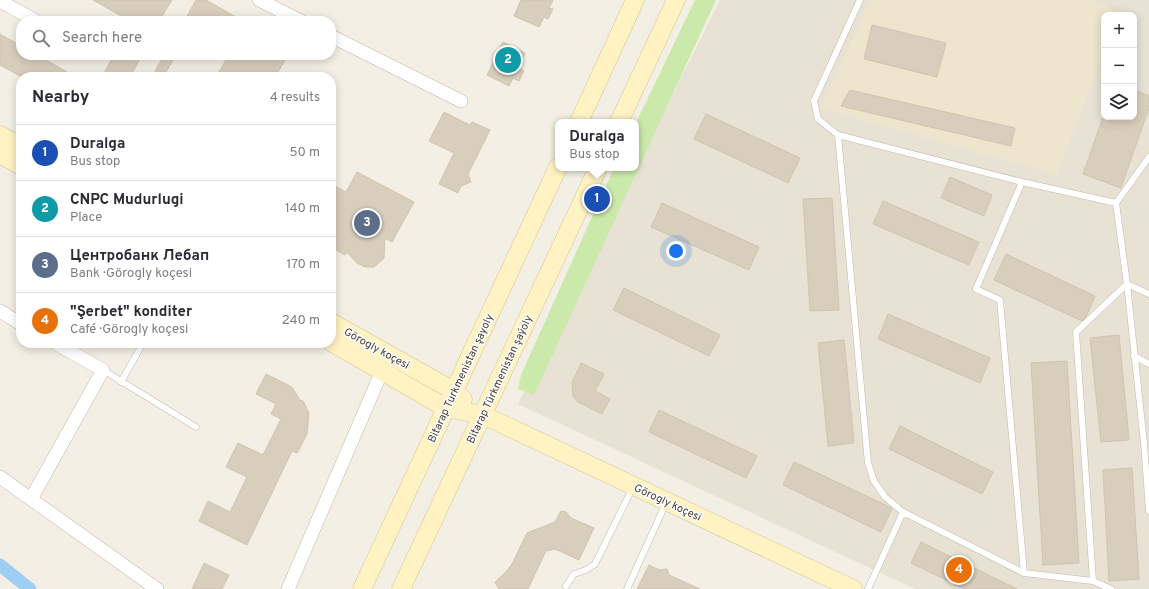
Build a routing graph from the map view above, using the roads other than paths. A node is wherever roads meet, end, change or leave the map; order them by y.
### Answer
1 (259, 0) edge
2 (635, 0) edge
3 (676, 0) edge
4 (860, 0) edge
5 (0, 1) edge
6 (27, 16) edge
7 (291, 16) edge
8 (336, 38) edge
9 (461, 101) dead end
10 (580, 119) edge
11 (620, 119) edge
12 (0, 135) edge
13 (838, 135) junction
14 (16, 144) edge
15 (0, 154) edge
16 (1149, 157) edge
17 (16, 163) edge
18 (556, 171) edge
19 (597, 171) edge
20 (1022, 182) junction
21 (1116, 203) junction
22 (1127, 284) junction
23 (1149, 294) edge
24 (0, 312) edge
25 (16, 321) edge
26 (336, 325) edge
27 (336, 345) edge
28 (64, 348) edge
29 (140, 348) edge
30 (1134, 356) junction
31 (1149, 364) edge
32 (103, 370) junction
33 (382, 371) junction
34 (121, 382) junction
35 (454, 391) junction
36 (446, 408) junction
37 (483, 415) junction
38 (196, 428) dead end
39 (1146, 444) edge
40 (0, 477) edge
41 (634, 486) junction
42 (31, 499) junction
43 (667, 501) junction
44 (1149, 511) edge
45 (903, 512) junction
46 (1024, 573) junction
47 (1093, 581) junction
48 (566, 586) dead end
49 (157, 589) edge
50 (288, 589) edge
51 (362, 589) edge
52 (401, 589) edge
53 (627, 589) edge
54 (856, 589) edge
55 (1111, 589) edge

1 - 7 street
2 - 10 main road
3 - 11 main road
4 - 13 lane
5 - 6 street
8 - 9 street
12 - 14 main road
13 - 20 lane
13 - 45 lane
15 - 17 main road
16 - 21 lane
18 - 35 main road, Bitarap Turkmenistan şayoly
19 - 37 main road, Bitarap Türkmenistan şaýoly
20 - 21 lane
20 - 46 lane
21 - 22 lane
22 - 23 lane
22 - 30 lane
22 - 47 lane
24 - 25 street
26 - 35 main road, Görogly koçesi
27 - 33 main road, Görogly koçesi
28 - 32 street
29 - 34 lane
30 - 31 lane
30 - 39 lane
32 - 34 lane
32 - 42 street
33 - 36 main road, Görogly koçesi
33 - 50 street
34 - 38 lane
35 - 36 main road, Bitarap Turkmenistan şayoly
35 - 37 main road, Görogly koçesi
36 - 37 main road, Görogly koçesi
36 - 51 main road, Bitarap Turkmenistan şayoly
37 - 41 main road, Görogly koçesi
37 - 52 main road, Bitarap Türkmenistan şaýoly
39 - 44 lane
40 - 42 street
41 - 43 main road, Görogly koçesi
41 - 48 lane
42 - 49 street
43 - 53 lane
43 - 54 main road, Görogly koçesi
45 - 46 lane
45 - 54 lane
46 - 47 lane
47 - 55 lane

